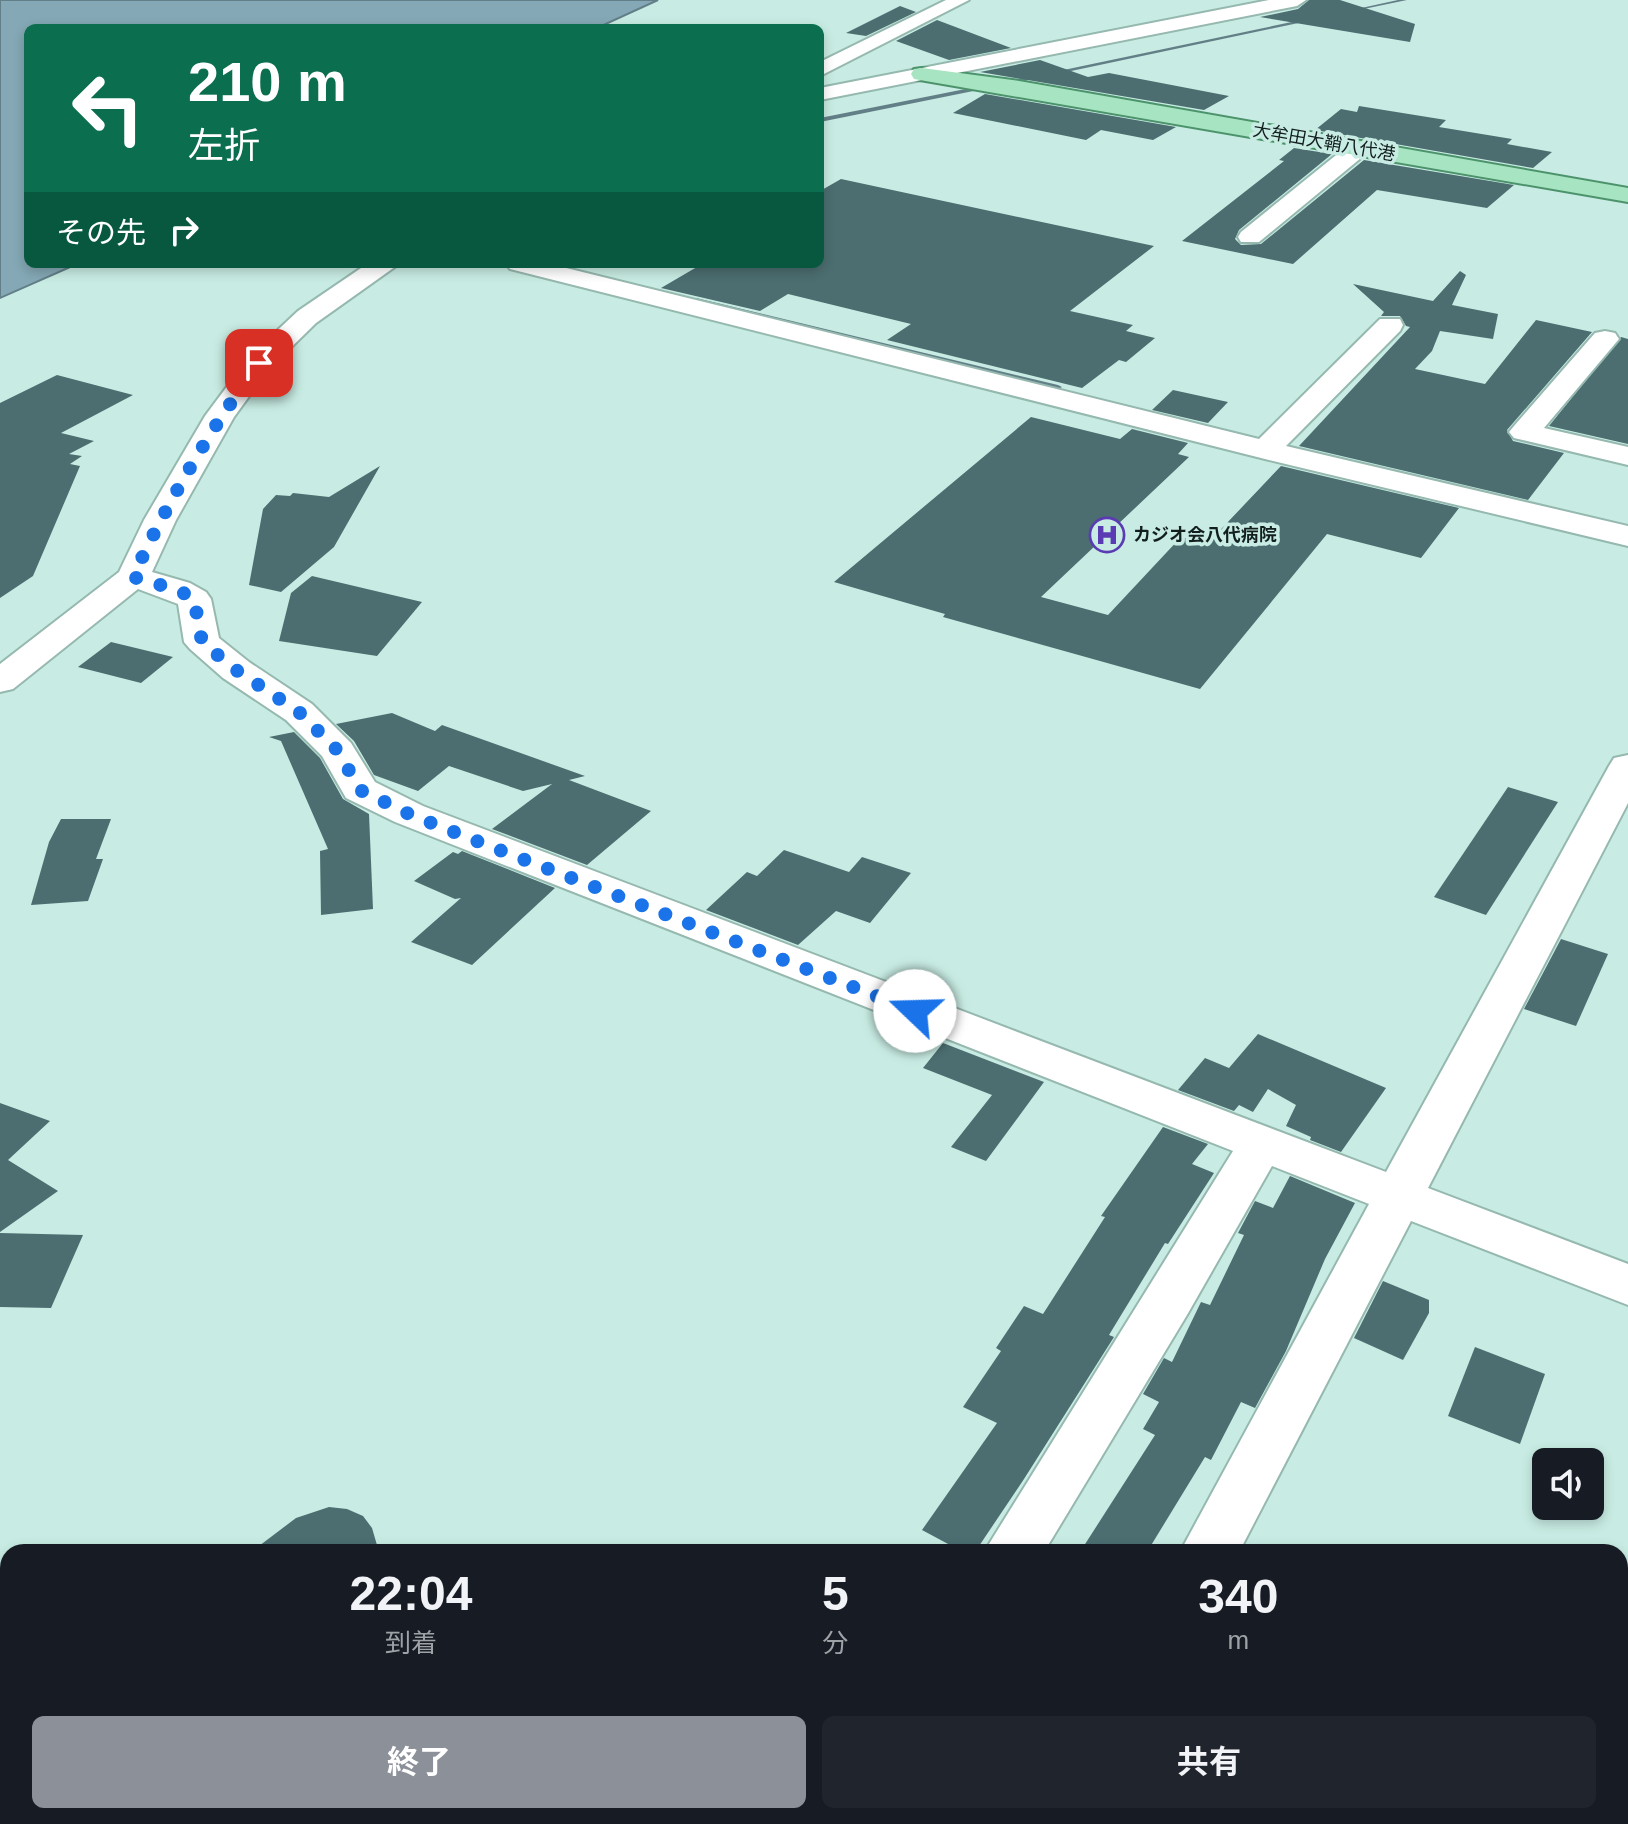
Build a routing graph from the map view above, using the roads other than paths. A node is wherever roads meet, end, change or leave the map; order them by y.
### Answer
1 (960, 0) edge
2 (1253, 0) edge
3 (1297, 0) edge
4 (824, 68) edge
5 (922, 74) junction
6 (824, 84) edge
7 (824, 93) edge
8 (1359, 148) junction
9 (1628, 195) edge
10 (1250, 237) dead end
11 (354, 268) edge
12 (378, 268) edge
13 (535, 268) edge
14 (1390, 325) dead end
15 (1605, 339) dead end
16 (1265, 450) junction
17 (1628, 456) edge
18 (1628, 536) edge
19 (133, 577) junction
20 (0, 652) edge
21 (0, 681) edge
22 (1628, 766) edge
23 (1261, 1144) junction
24 (1398, 1197) junction
25 (1628, 1285) edge
26 (1018, 1544) edge
27 (1213, 1544) edge

1 - 4 street
2 - 6 street
3 - 5 street
5 - 7 street
5 - 8 main road, 大牟田大鞘八代港
8 - 9 main road, 大牟田大鞘八代港
8 - 10 street
11 - 20 street
12 - 19 street
13 - 16 street
14 - 16 street
15 - 17 street
16 - 18 street
19 - 21 street
19 - 23 street
22 - 24 street
23 - 24 street
23 - 26 street
24 - 25 street
24 - 27 street

